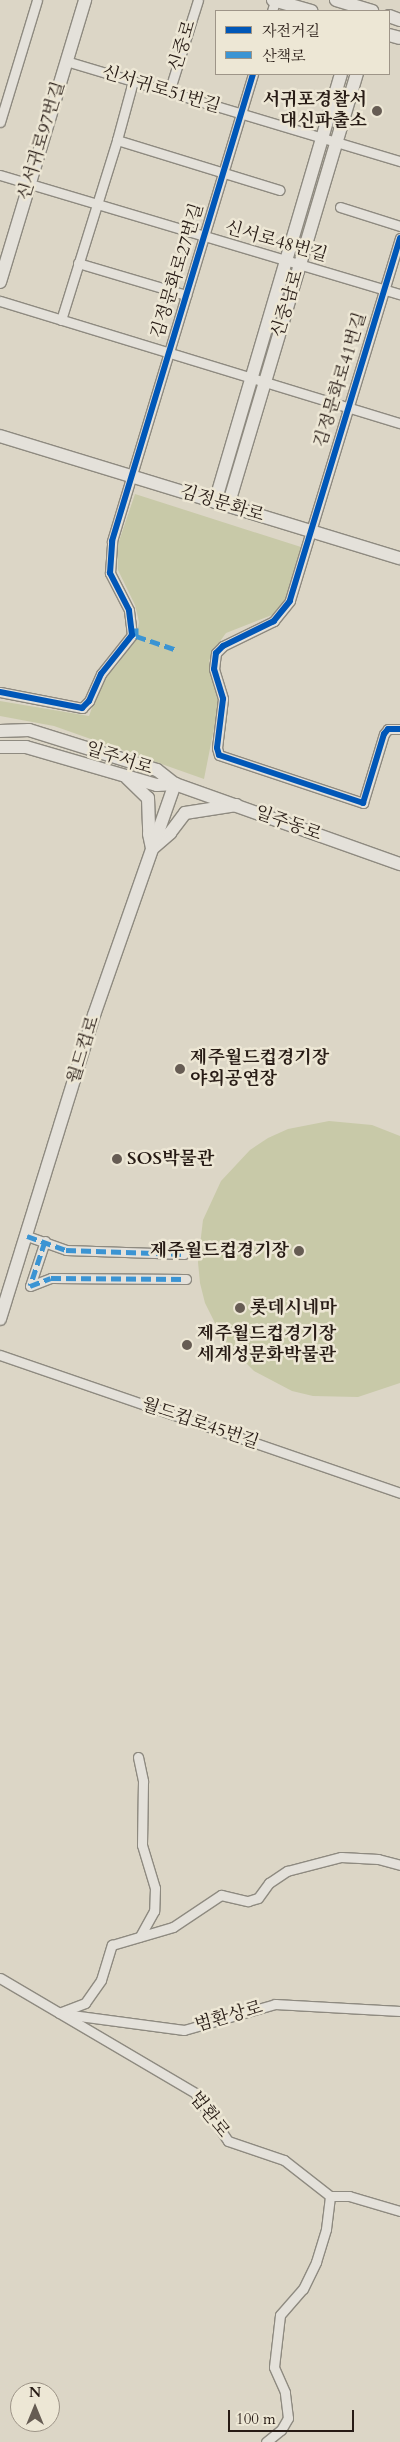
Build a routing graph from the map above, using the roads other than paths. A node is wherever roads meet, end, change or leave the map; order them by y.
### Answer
1 (37, 0) edge
2 (85, 0) edge
3 (198, 0) edge
4 (274, 0) edge
5 (336, 0) edge
6 (308, 10) edge
7 (364, 10) edge
8 (66, 61) junction
9 (253, 75) edge
10 (341, 75) edge
11 (357, 75) edge
12 (133, 81) junction
13 (169, 92) junction
14 (241, 113) junction
15 (0, 122) edge
16 (322, 138) junction
17 (116, 140) junction
18 (337, 142) junction
19 (400, 161) edge
20 (223, 172) junction
21 (0, 175) edge
22 (29, 184) junction
23 (280, 190) dead end
24 (96, 204) junction
25 (340, 206) dead end
26 (400, 226) edge
27 (204, 236) junction
28 (400, 238) edge
29 (286, 260) junction
30 (78, 263) junction
31 (300, 264) junction
32 (0, 282) edge
33 (384, 289) junction
34 (400, 294) edge
35 (186, 295) junction
36 (0, 300) edge
37 (61, 320) junction
38 (169, 354) junction
39 (252, 378) junction
40 (265, 382) junction
41 (349, 408) junction
42 (400, 423) edge
43 (0, 436) edge
44 (132, 478) junction
45 (222, 504) junction
46 (311, 531) junction
47 (400, 558) edge
48 (0, 692) edge
49 (400, 729) edge
50 (0, 732) edge
51 (0, 747) edge
52 (123, 775) junction
53 (175, 784) junction
54 (236, 806) junction
55 (152, 848) junction
56 (400, 864) edge
57 (27, 1236) junction
58 (44, 1241) junction
59 (184, 1254) dead end
60 (186, 1279) dead end
61 (0, 1319) edge
62 (0, 1355) edge
63 (400, 1493) edge
64 (138, 1757) dead end
65 (400, 1865) edge
66 (140, 1936) junction
67 (0, 1978) edge
68 (400, 2010) edge
69 (59, 2013) junction
70 (330, 2196) junction
71 (398, 2209) edge
72 (266, 2442) edge

1 - 15 street
2 - 8 street, 신서귀로97번길
3 - 13 street, 신중로
4 - 6 street
5 - 7 street
8 - 12 street, 신서귀로51번길
8 - 22 street, 신서귀로97번길
9 - 14 street, 김정문화로27번길
10 - 16 street, 신중남로
11 - 18 street, 신중남로
12 - 13 street, 신서귀로51번길
12 - 17 street
13 - 14 street, 신서귀로51번길
14 - 16 street, 신서귀로51번길
14 - 20 street, 김정문화로27번길
16 - 18 street, 신서귀로51번길
16 - 29 street, 신중남로
17 - 20 street
17 - 24 street
18 - 19 street, 신서귀로51번길
18 - 31 street, 신중남로
20 - 23 street
20 - 27 street, 김정문화로27번길
21 - 22 street, 신서로48번길
22 - 24 street, 신서로48번길
22 - 32 street, 신서귀로97번길
24 - 27 street, 신서로48번길
24 - 30 street
25 - 26 street
27 - 29 street, 신서로48번길
27 - 35 street, 김정문화로27번길
28 - 33 street, 김정문화로41번길
29 - 31 street, 신서로48번길
29 - 39 street, 신중남로
30 - 35 street, 김정문화로27번길
30 - 37 street
31 - 33 street, 신서로48번길
31 - 40 street, 신중남로
33 - 34 street, 신서로48번길
33 - 41 street, 김정문화로41번길
35 - 38 street, 김정문화로27번길
36 - 37 street, 김정문화로41번길
37 - 38 street, 김정문화로41번길
38 - 39 street, 김정문화로41번길
38 - 44 street, 김정문화로27번길
39 - 40 street, 김정문화로41번길
39 - 45 street, 신중남로
40 - 41 street, 김정문화로41번길
40 - 45 street, 신중남로
41 - 42 street, 김정문화로41번길
41 - 46 street, 김정문화로41번길
43 - 44 street, 김정문화로
44 - 45 street, 김정문화로
44 - 48 street
45 - 46 street, 김정문화로
46 - 47 street, 김정문화로
46 - 49 street
50 - 53 street, 일주서로
51 - 52 street, 일주서로
52 - 53 street, 일주서로
52 - 55 street
53 - 54 street, 일주동로
53 - 55 street, 월드컵로
54 - 55 street
54 - 56 street, 일주동로
55 - 57 street, 월드컵로
57 - 58 street
57 - 61 street, 월드컵로
58 - 59 street
58 - 60 street
62 - 63 street, 월드컵로45번길
64 - 66 street
65 - 66 street
66 - 69 street
67 - 69 street, 법환로
68 - 69 street, 범환상로
69 - 70 street, 법환로
70 - 71 street
70 - 72 street

